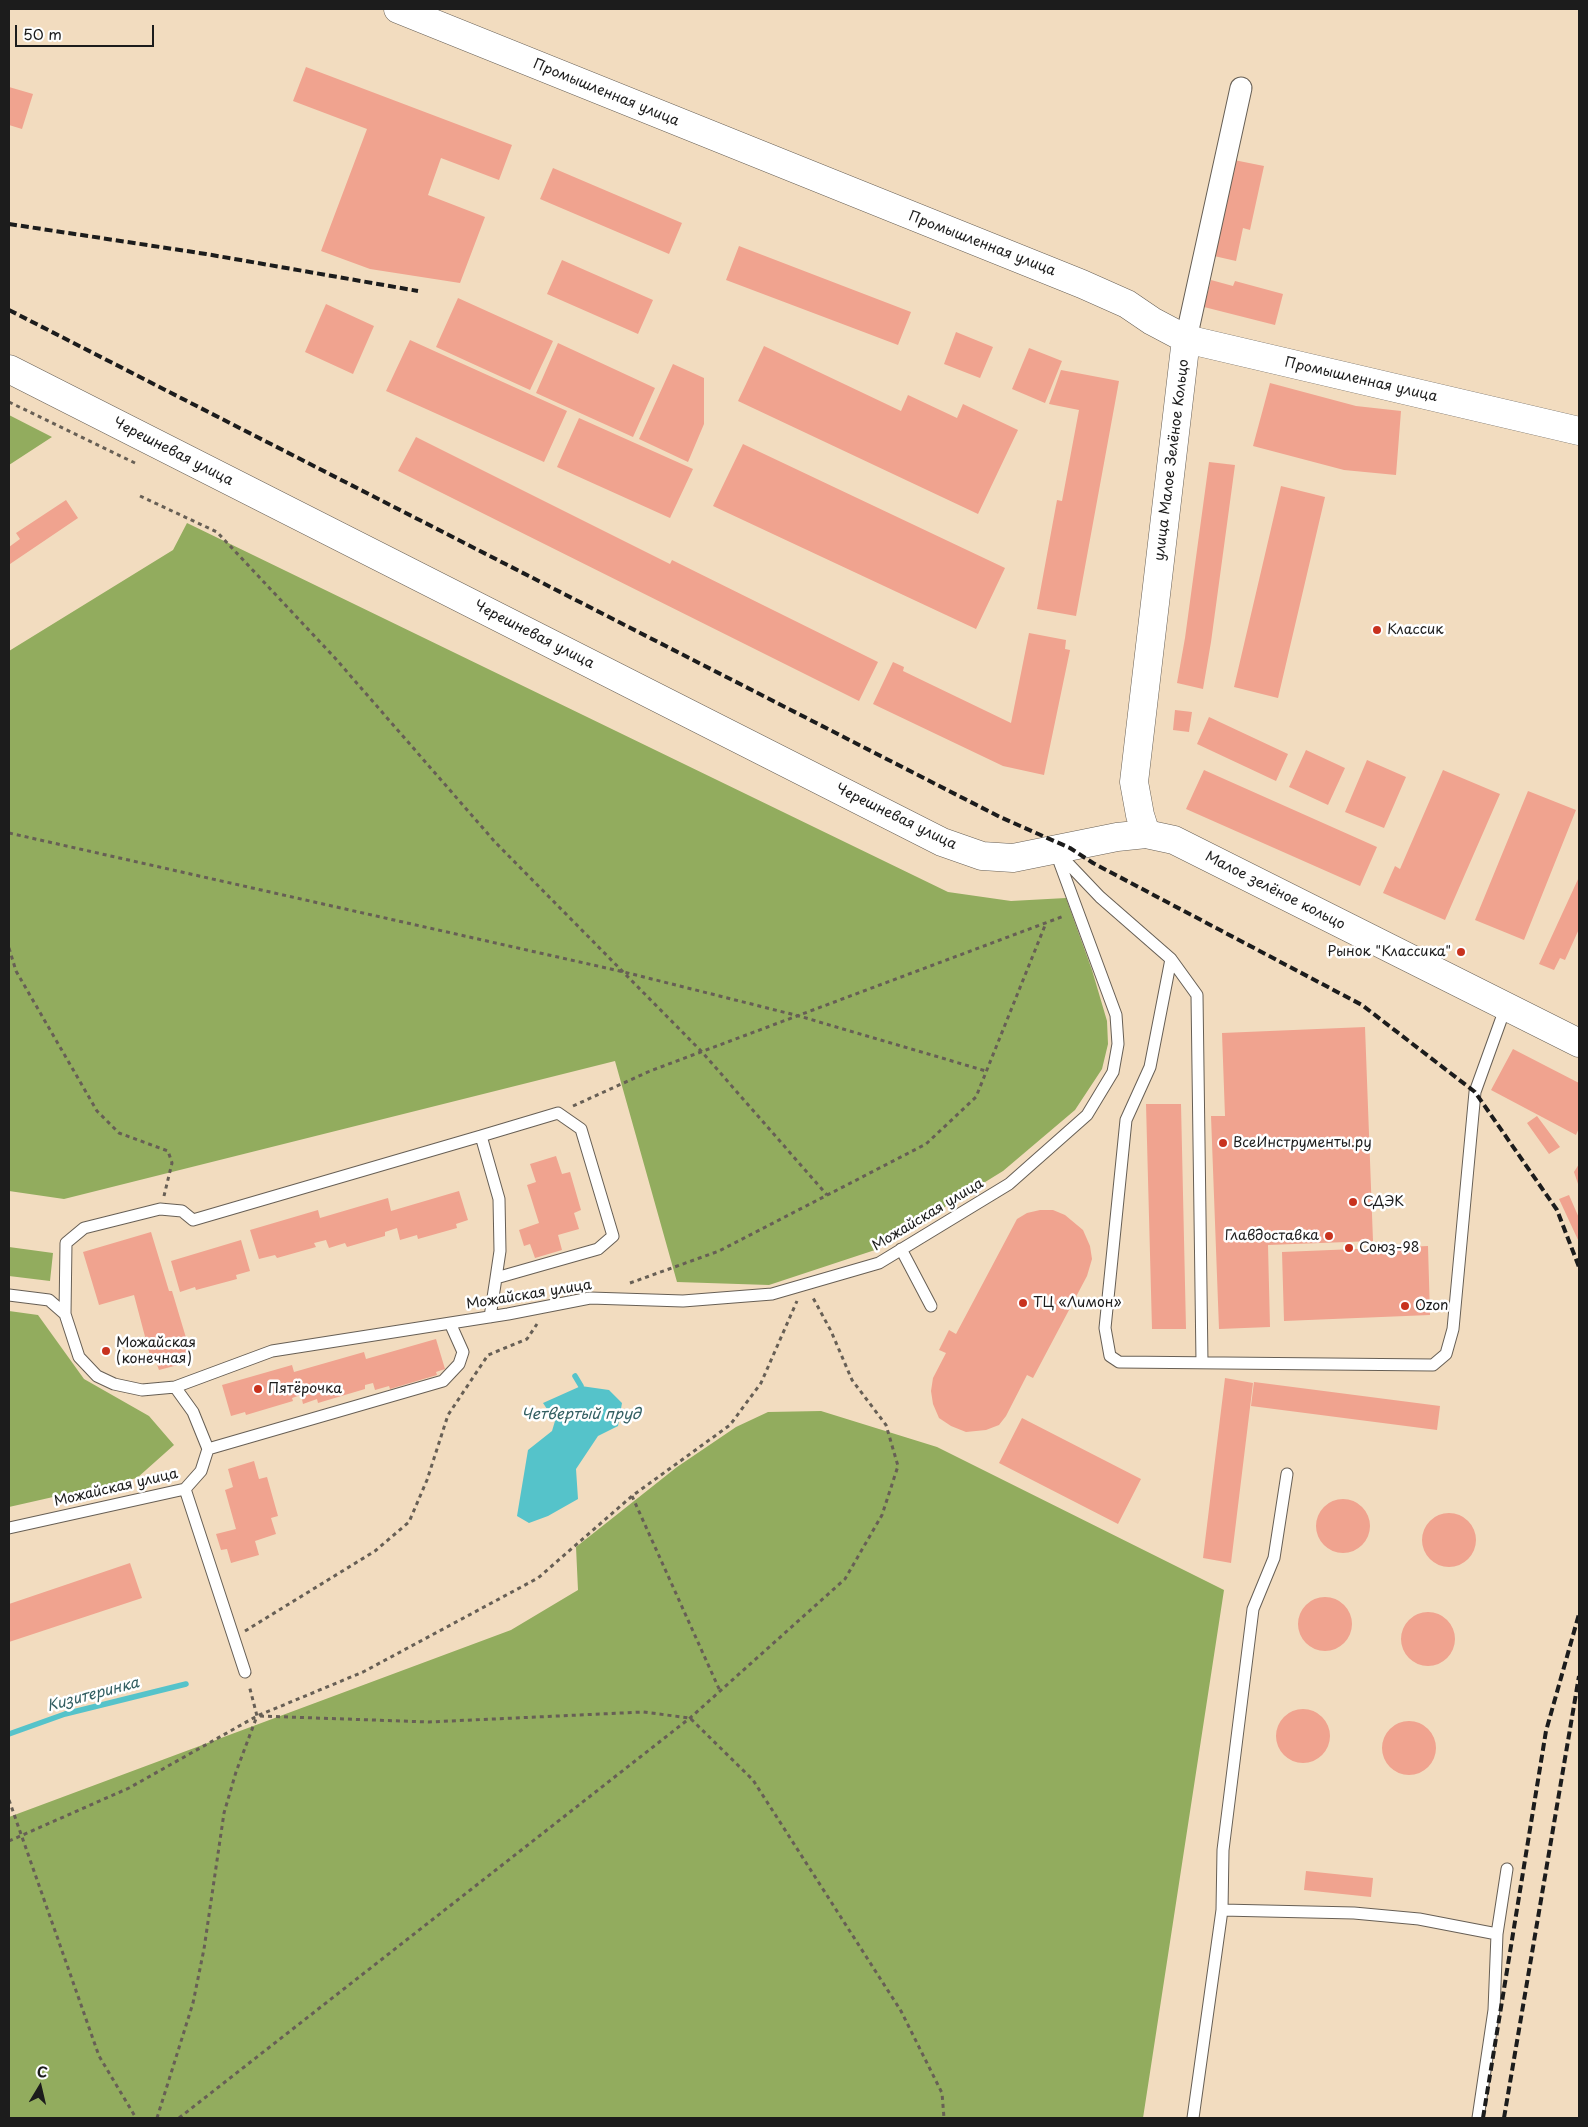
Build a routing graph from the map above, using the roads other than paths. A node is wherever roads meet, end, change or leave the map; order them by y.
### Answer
1 (398, 9) edge
2 (1241, 88) dead end
3 (1186, 339) junction
4 (9, 369) edge
5 (1579, 431) edge
6 (1146, 834) junction
7 (1063, 849) junction
8 (1171, 959) junction
9 (1506, 1006) junction
10 (1579, 1043) edge
11 (481, 1136) junction
12 (901, 1250) junction
13 (496, 1278) junction
14 (9, 1295) edge
15 (931, 1306) dead end
16 (65, 1314) junction
17 (490, 1317) junction
18 (450, 1322) junction
19 (1202, 1362) junction
20 (175, 1387) junction
21 (208, 1448) junction
22 (1286, 1474) dead end
23 (185, 1489) junction
24 (9, 1528) edge
25 (246, 1672) road end
26 (1507, 1869) dead end
27 (1222, 1910) junction
28 (1497, 1934) junction
29 (1193, 2118) edge
30 (1478, 2118) edge

1 - 3 street, Промышленная улица
2 - 3 street, улица Малое Зелёное Кольцо
3 - 5 street, Промышленная улица
3 - 6 street, улица Малое Зелёное Кольцо
4 - 7 street, Черешневая улица
6 - 7 street, Малое зелёное кольцо
6 - 9 street, Малое зелёное кольцо
7 - 8 lane
7 - 12 lane, Можайская улица
8 - 19 lane
8 - 19 lane
9 - 10 street, Малое зелёное кольцо
9 - 19 lane
11 - 13 lane
11 - 13 lane
11 - 16 lane, Можайская улица
12 - 15 lane
12 - 17 lane, Можайская улица
13 - 17 lane
14 - 16 lane
16 - 20 lane, Можайская улица
17 - 18 lane, Можайская улица
18 - 20 lane, Можайская улица
18 - 21 lane, Можайская улица
20 - 21 lane
21 - 23 lane, Можайская улица
22 - 27 lane
23 - 24 lane, Можайская улица
23 - 25 lane
26 - 28 lane
27 - 28 lane
27 - 29 lane
28 - 30 lane

